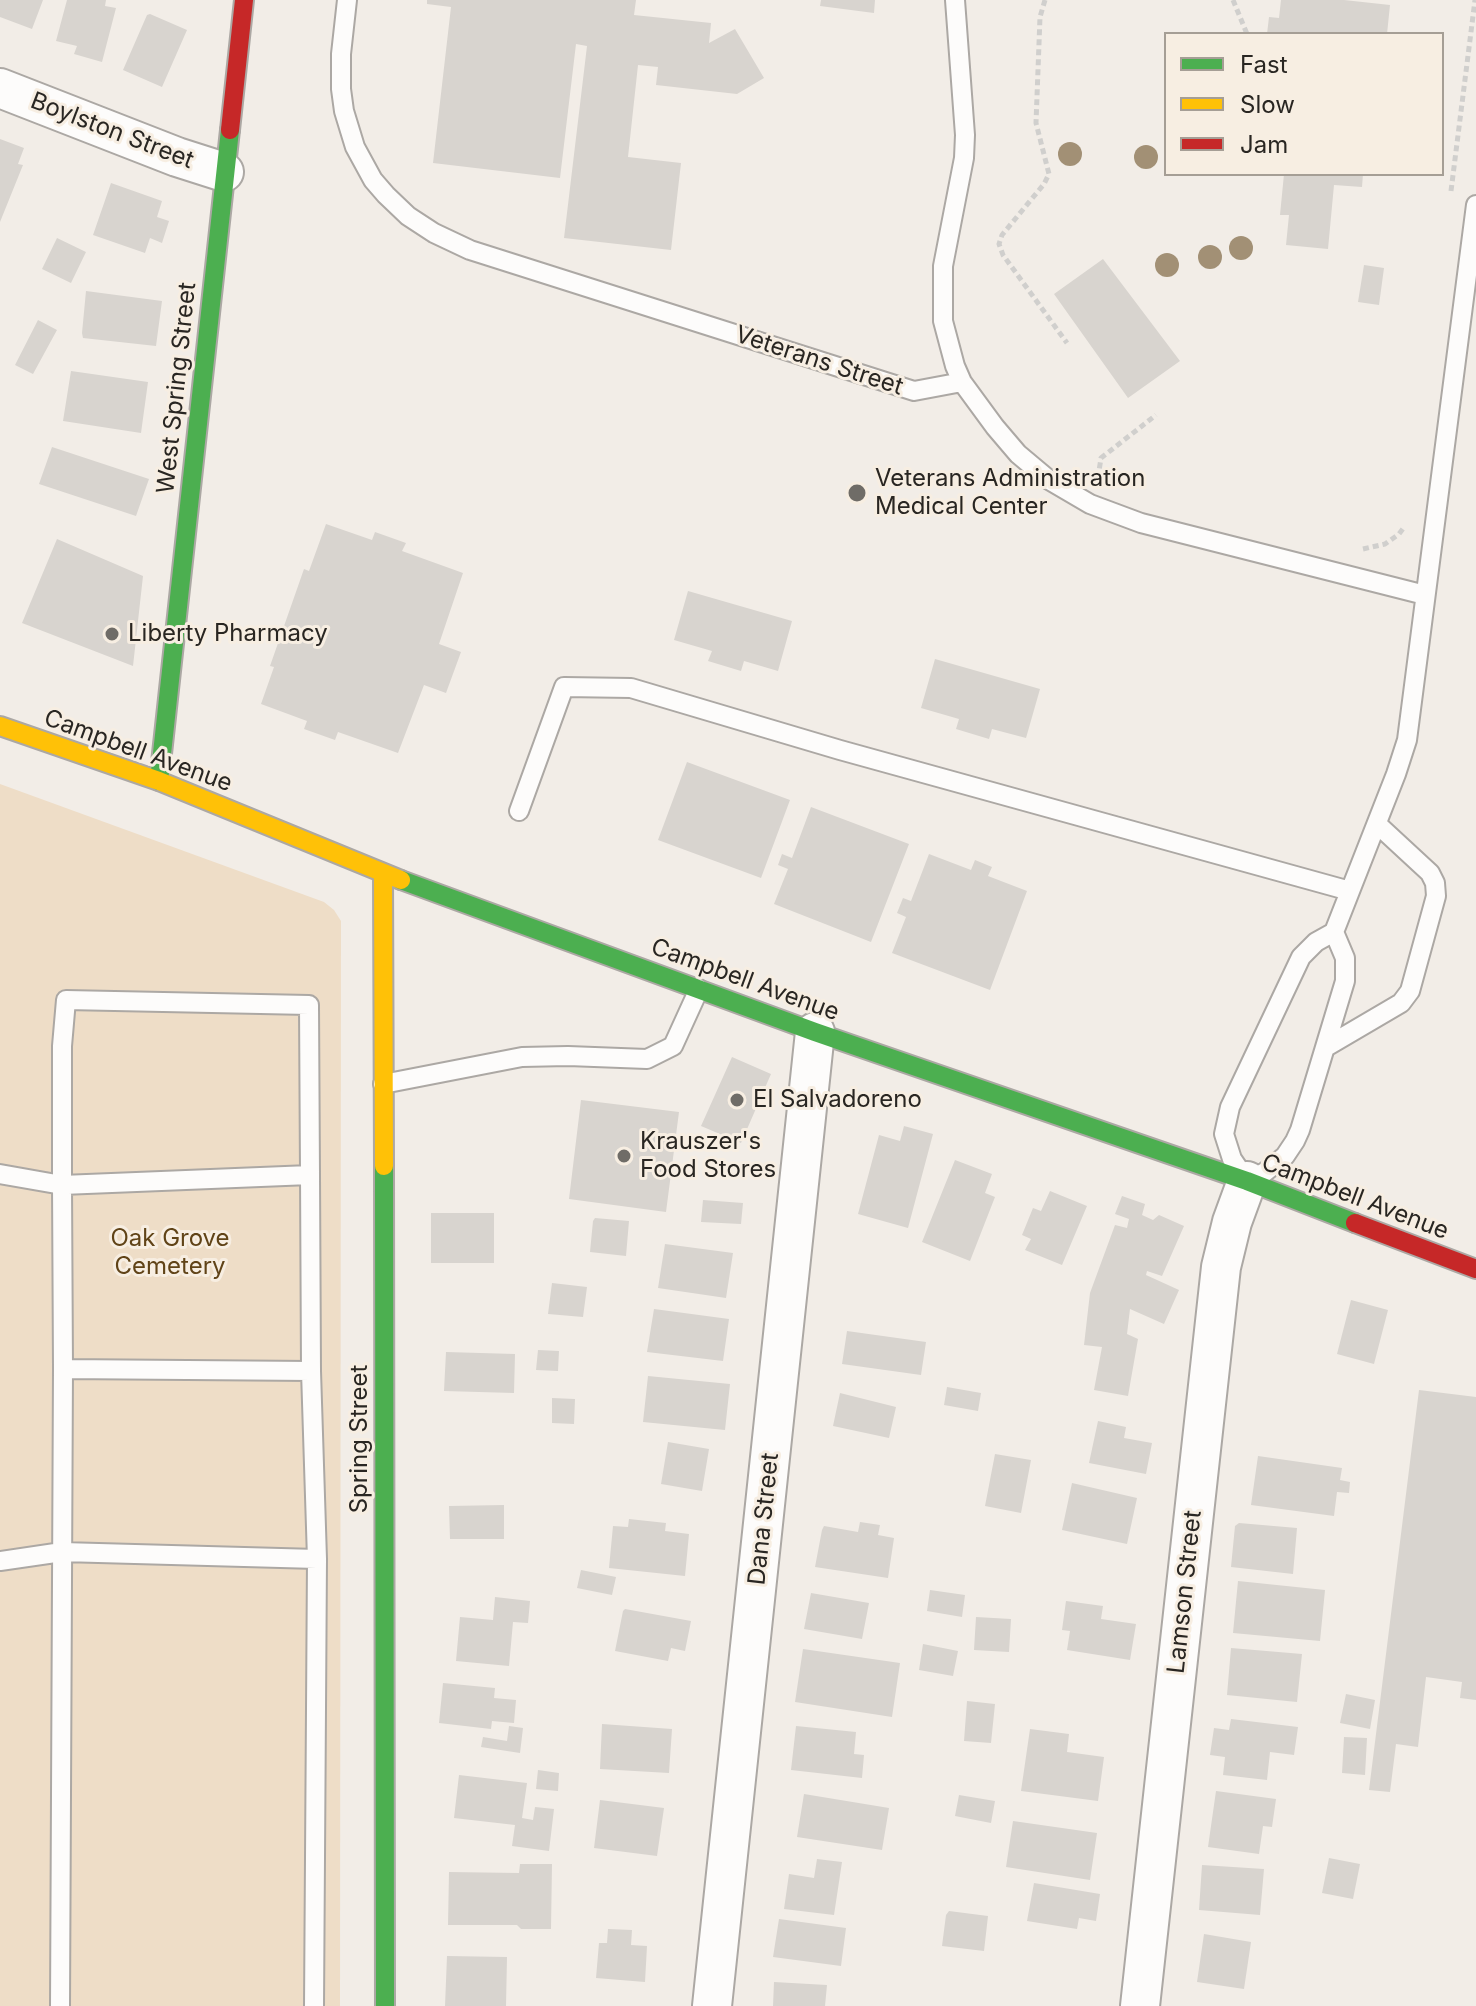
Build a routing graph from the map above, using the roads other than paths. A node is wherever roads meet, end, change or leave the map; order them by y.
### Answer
1 (244, 0) edge
2 (347, 0) edge
3 (955, 0) edge
4 (0, 88) edge
5 (224, 172) junction
6 (1476, 205) edge
7 (962, 382) junction
8 (1425, 595) junction
9 (0, 726) edge
10 (159, 781) junction
11 (519, 811) dead end
12 (1377, 824) junction
13 (383, 873) junction
14 (1350, 891) junction
15 (1334, 932) junction
16 (699, 989) junction
17 (815, 1032) junction
18 (1326, 1047) junction
19 (383, 1084) junction
20 (0, 1174) edge
21 (310, 1175) junction
22 (1247, 1181) junction
23 (62, 1185) junction
24 (1476, 1269) edge
25 (63, 1369) junction
26 (311, 1371) junction
27 (62, 1552) junction
28 (317, 1559) junction
29 (0, 1561) edge
30 (60, 2006) edge
31 (314, 2006) edge
32 (385, 2006) edge
33 (712, 2006) edge
34 (1140, 2006) edge

1 - 5 main road, West Spring Street
2 - 7 lane, Veterans Street
3 - 7 lane
4 - 5 street, Boylston Street
5 - 10 main road, West Spring Street
6 - 8 lane
7 - 8 lane
8 - 12 lane
9 - 10 main road, Campbell Avenue
10 - 13 main road, Campbell Avenue
11 - 14 lane
12 - 14 lane
12 - 18 lane
13 - 16 main road, Campbell Avenue
13 - 19 main road, Spring Street
14 - 15 lane
15 - 18 lane
15 - 22 lane
16 - 17 main road, Campbell Avenue
16 - 19 lane
17 - 22 main road, Campbell Avenue
17 - 33 street, Dana Street
18 - 22 lane
19 - 32 main road, Spring Street
20 - 23 lane
21 - 23 lane
21 - 23 lane
21 - 26 lane
22 - 24 main road, Campbell Avenue
22 - 34 street, Lamson Street
23 - 25 lane
25 - 26 lane
25 - 27 lane
26 - 28 lane
27 - 28 lane
27 - 29 lane
27 - 30 lane
28 - 31 lane

